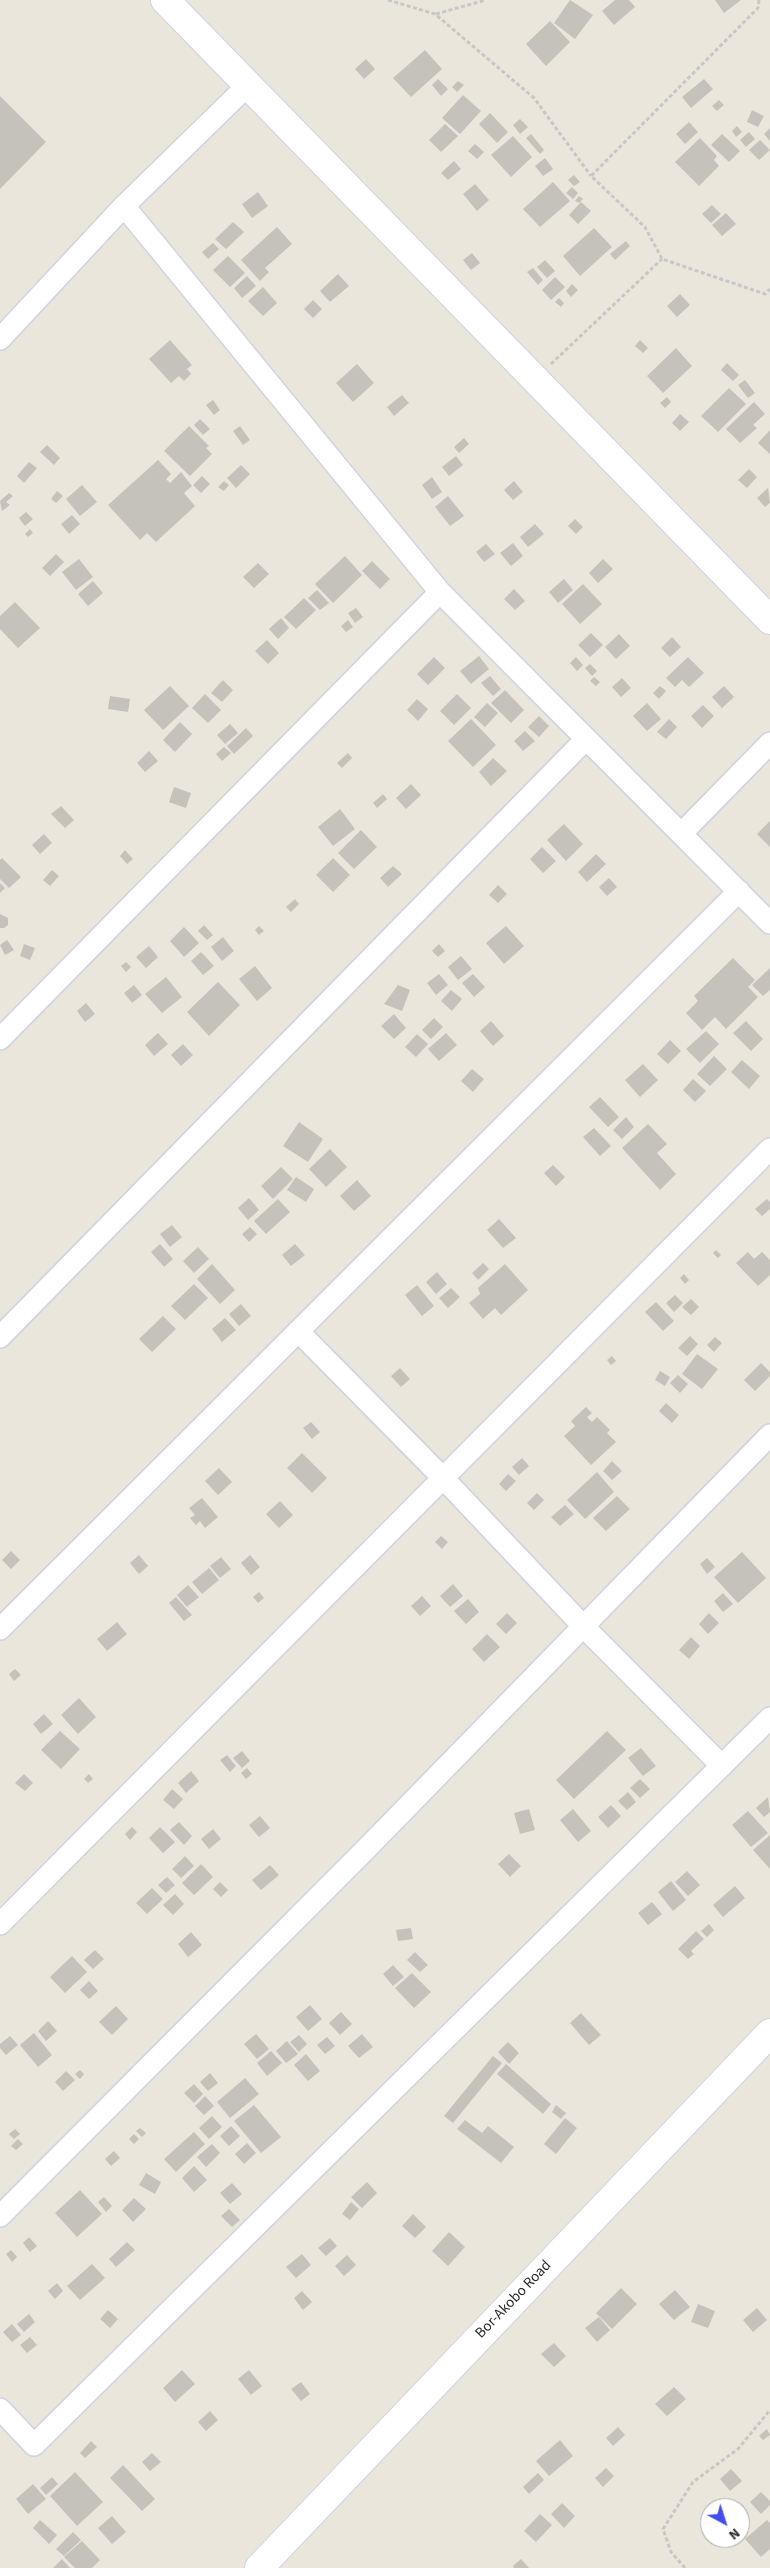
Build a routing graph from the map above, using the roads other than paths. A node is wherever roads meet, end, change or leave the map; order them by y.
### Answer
1 (165, 0) edge
2 (248, 85) junction
3 (124, 206) junction
4 (0, 340) edge
5 (440, 592) junction
6 (770, 620) edge
7 (586, 739) junction
8 (770, 743) edge
9 (681, 834) junction
10 (738, 891) junction
11 (770, 923) edge
12 (0, 1039) edge
13 (770, 1149) edge
14 (298, 1331) junction
15 (0, 1337) edge
16 (770, 1435) edge
17 (444, 1479) junction
18 (584, 1627) junction
19 (0, 1629) edge
20 (770, 1718) edge
21 (722, 1766) junction
22 (0, 1924) edge
23 (770, 2033) edge
24 (0, 2216) edge
25 (0, 2409) edge
26 (259, 2568) edge

1 - 2 street
2 - 3 street
2 - 6 street
3 - 4 street
3 - 5 street
5 - 7 street
5 - 12 street
7 - 9 street
7 - 15 street
8 - 9 street
9 - 10 street
10 - 11 street
10 - 14 street
13 - 17 street
14 - 17 street
14 - 19 street
16 - 18 street
17 - 18 street
17 - 22 street
18 - 21 street
18 - 24 street
20 - 21 street
21 - 25 street
23 - 26 street, Bor-Akobo Road

